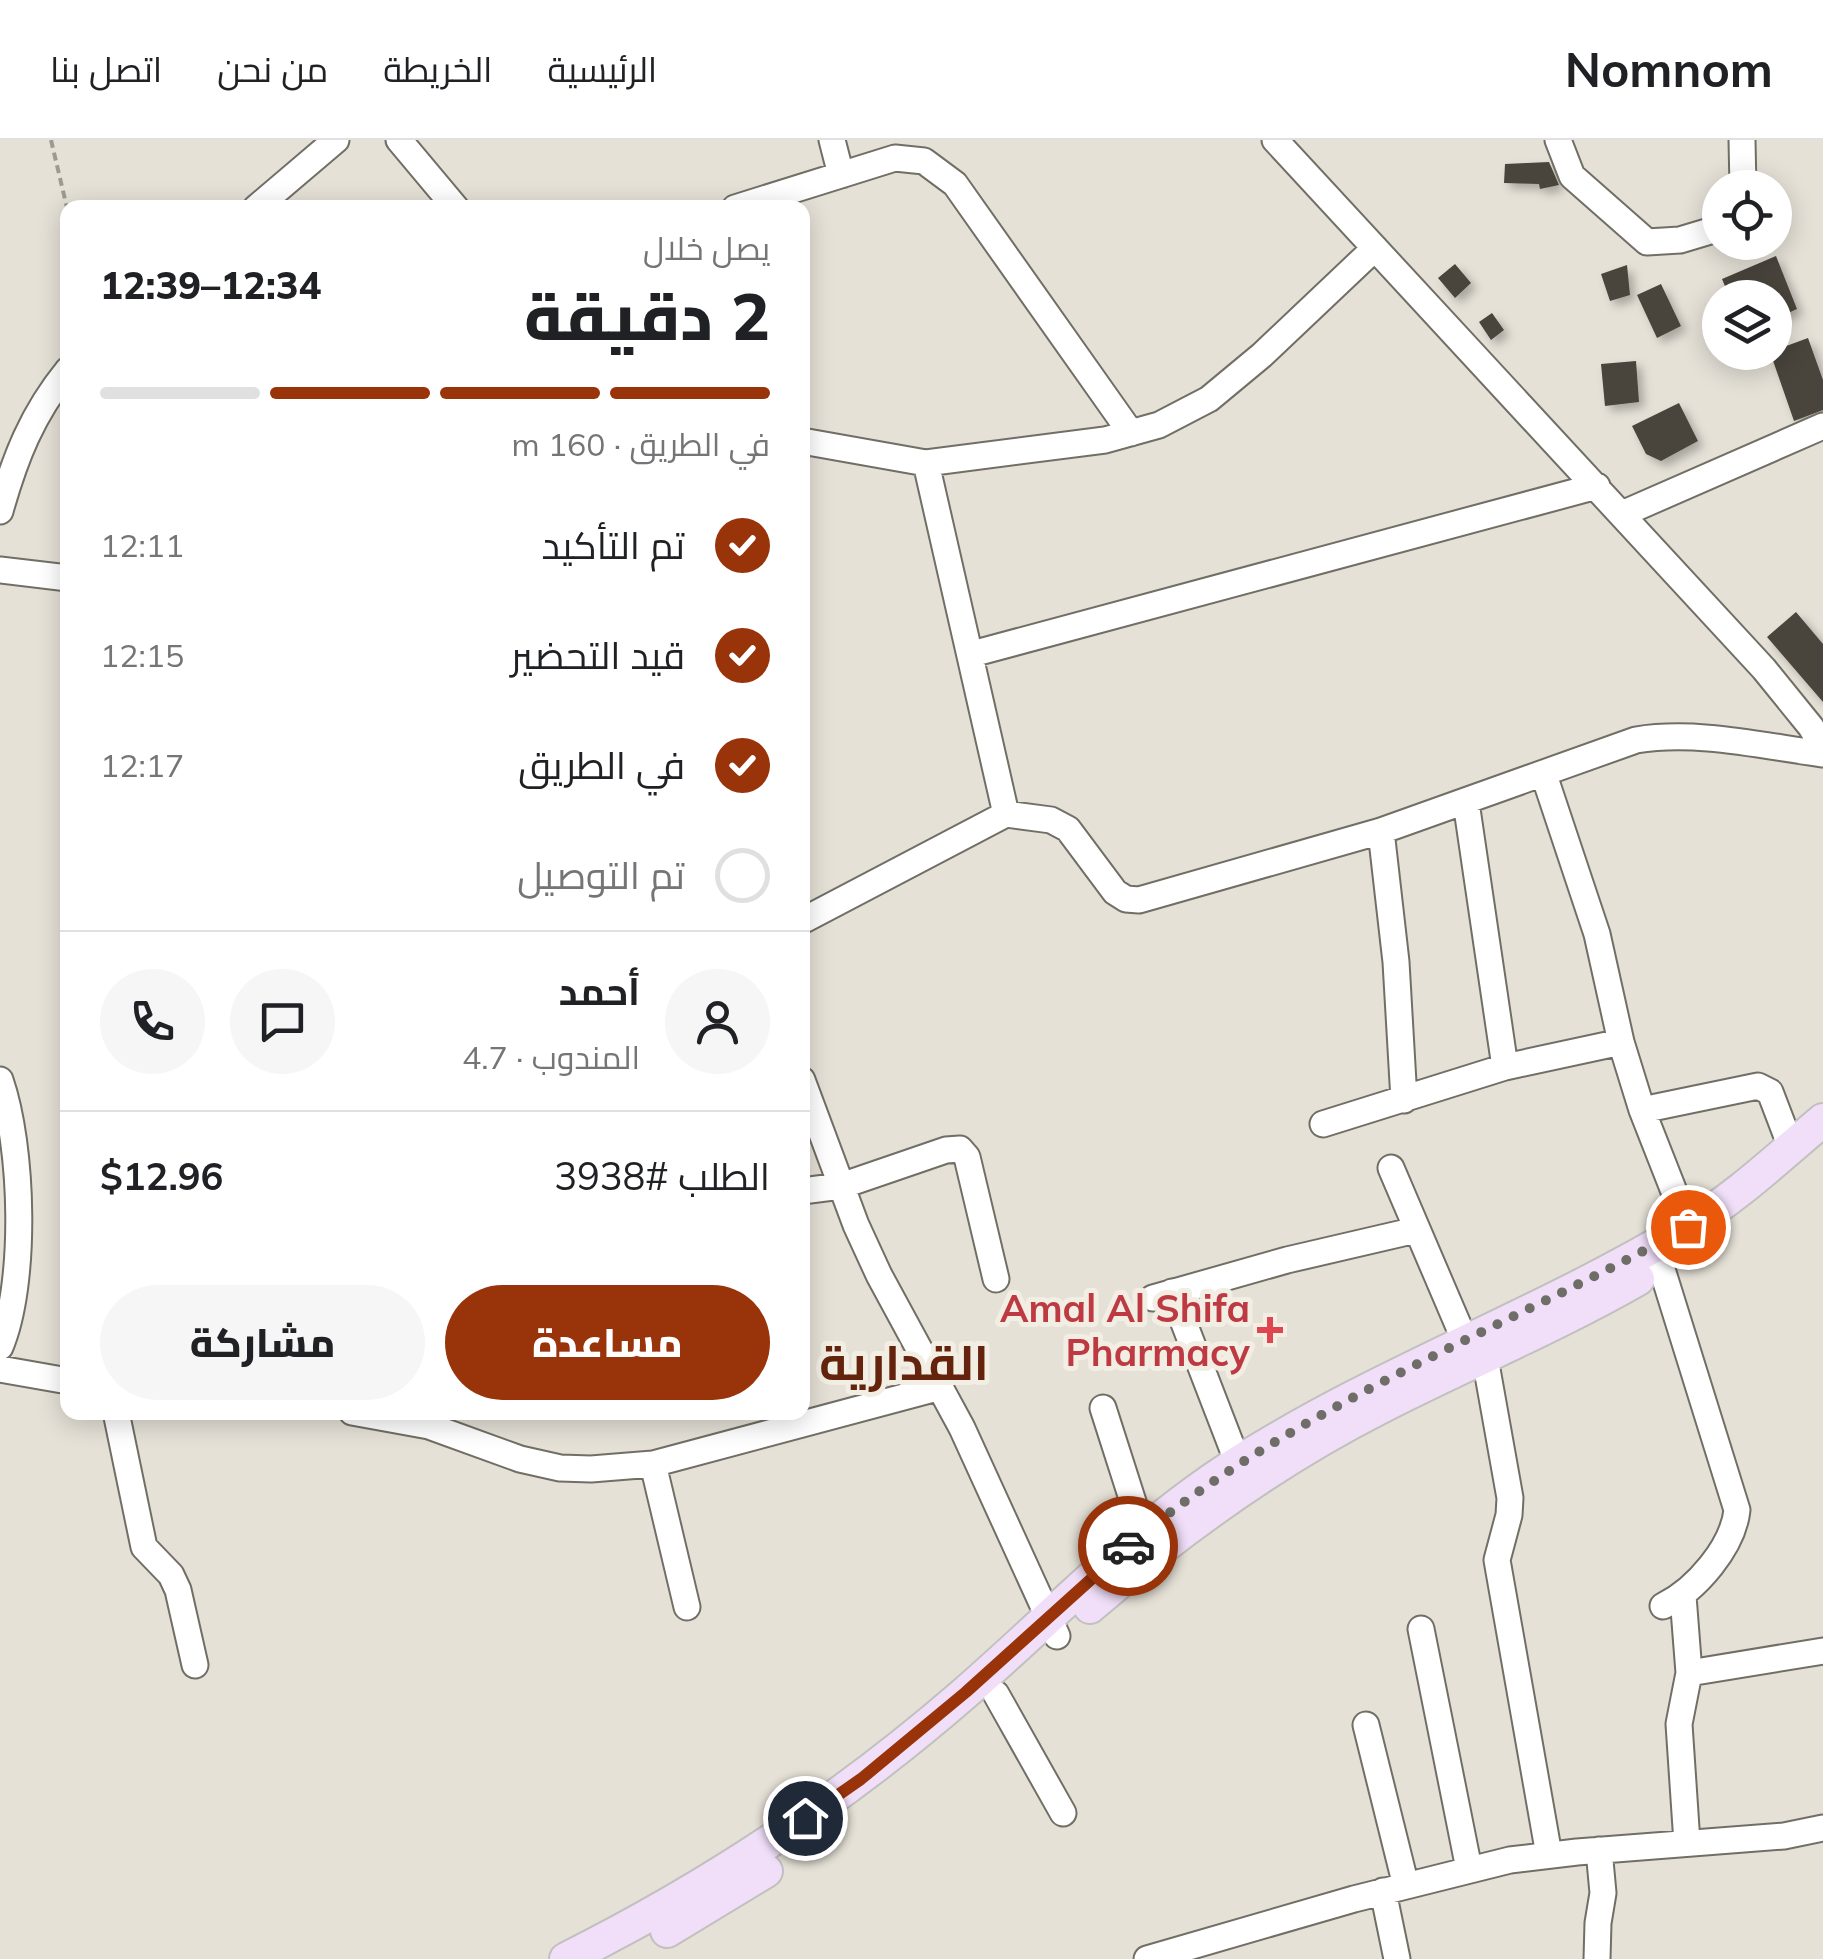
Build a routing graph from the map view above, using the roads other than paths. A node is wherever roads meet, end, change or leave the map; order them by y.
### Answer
1 (336, 140) edge
2 (399, 140) edge
3 (832, 140) edge
4 (1275, 140) edge
5 (1558, 140) edge
6 (1742, 140) edge
7 (1743, 170) edge
8 (840, 175) junction
9 (265, 200) edge
10 (449, 200) edge
11 (760, 200) edge
12 (1702, 233) edge
13 (1375, 248) junction
14 (60, 382) edge
15 (1823, 426) edge
16 (1131, 433) junction
17 (810, 441) edge
18 (926, 463) junction
19 (1598, 486) junction
20 (0, 511) edge
21 (1622, 514) junction
22 (0, 570) edge
23 (60, 577) edge
24 (972, 654) junction
25 (1823, 750) edge
26 (1544, 775) junction
27 (1466, 802) junction
28 (1006, 814) junction
29 (1381, 831) junction
30 (810, 917) edge
31 (1621, 1042) junction
32 (1505, 1067) junction
33 (0, 1080) edge
34 (1404, 1100) junction
35 (810, 1102) edge
36 (1642, 1110) junction
37 (1823, 1120) edge
38 (1322, 1124) dead end
39 (1807, 1146) edge
40 (1391, 1168) dead end
41 (841, 1186) junction
42 (810, 1190) edge
43 (1688, 1227) junction
44 (1416, 1230) junction
45 (1661, 1266) junction
46 (996, 1279) dead end
47 (0, 1347) edge
48 (1475, 1350) junction
49 (0, 1370) edge
50 (60, 1380) edge
51 (941, 1387) junction
52 (1103, 1408) dead end
53 (118, 1420) edge
54 (396, 1420) edge
55 (1238, 1462) junction
56 (653, 1464) junction
57 (1143, 1533) junction
58 (687, 1608) dead end
59 (1053, 1626) junction
60 (1421, 1630) dead end
61 (1823, 1651) edge
62 (195, 1666) dead end
63 (1689, 1672) junction
64 (996, 1694) junction
65 (1366, 1725) dead end
66 (1063, 1813) dead end
67 (1823, 1828) edge
68 (1687, 1844) junction
69 (1600, 1850) junction
70 (1550, 1855) junction
71 (1469, 1869) junction
72 (1395, 1888) junction
73 (566, 1959) edge
74 (614, 1959) edge
75 (1147, 1959) edge
76 (1398, 1959) edge
77 (1597, 1959) edge

1 - 9 street
2 - 10 street
3 - 8 street
4 - 13 street
5 - 12 street
6 - 7 street
8 - 11 street
8 - 16 street
13 - 16 street
13 - 19 street
14 - 20 street
15 - 21 street
16 - 18 street
17 - 18 street
18 - 24 street
19 - 21 street
19 - 24 street
21 - 25 street
22 - 23 street
24 - 28 street
25 - 26 street
26 - 27 street
26 - 31 street
27 - 29 street
27 - 32 street
28 - 29 street
28 - 30 street
29 - 34 street
31 - 32 street
31 - 36 street
32 - 34 street
33 - 47 street
34 - 38 street
35 - 41 street
36 - 39 street
36 - 43 street
37 - 39 main road
39 - 43 main road
39 - 45 main road
40 - 44 street
41 - 42 street
41 - 46 street
41 - 51 street
43 - 48 main road
44 - 48 street
44 - 55 street
45 - 48 main road
45 - 63 street
48 - 55 main road
48 - 59 main road
48 - 70 street
49 - 50 street
51 - 56 street
51 - 59 street
52 - 57 street
53 - 62 street
54 - 56 street
55 - 57 main road
56 - 58 street
57 - 59 main road
59 - 64 main road
59 - 73 main road
60 - 71 street
61 - 63 street
63 - 68 street
64 - 66 street
64 - 74 main road
65 - 72 street
67 - 68 street
68 - 69 street
69 - 70 street
69 - 77 street
70 - 71 street
71 - 72 street
72 - 75 street
72 - 76 street

